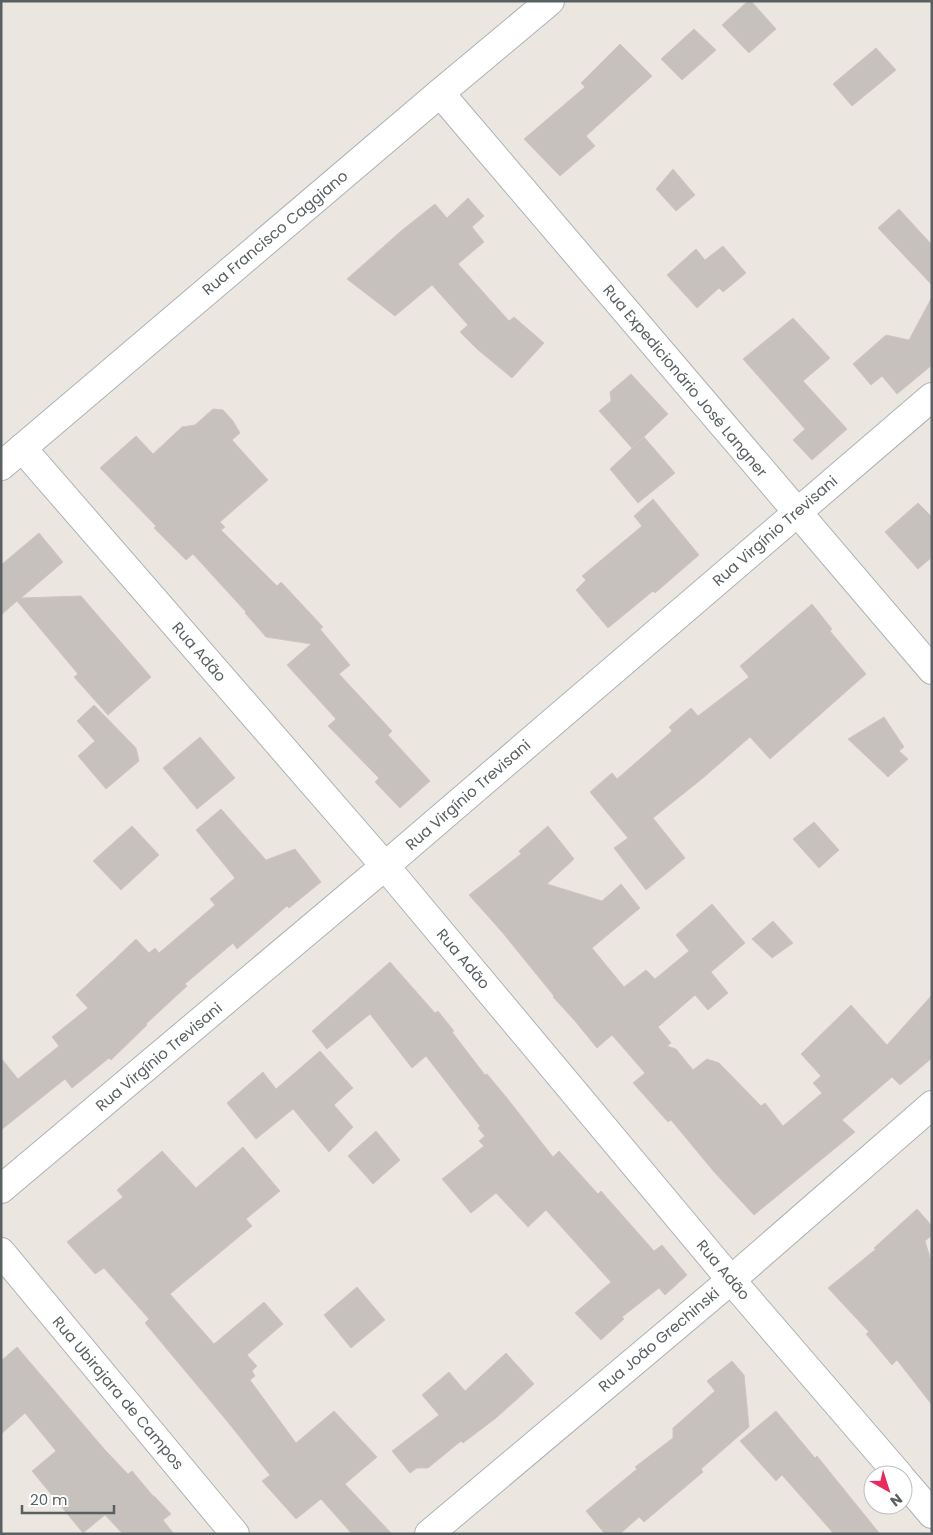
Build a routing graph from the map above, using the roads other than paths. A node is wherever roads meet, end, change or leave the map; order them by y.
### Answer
1 (550, 1) edge
2 (440, 92) junction
3 (932, 397) edge
4 (22, 448) junction
5 (1, 466) edge
6 (797, 512) junction
7 (932, 670) edge
8 (385, 866) junction
9 (932, 1105) edge
10 (1, 1189) edge
11 (1, 1252) edge
12 (731, 1280) junction
13 (890, 1465) edge
14 (913, 1492) edge
15 (932, 1514) edge
16 (235, 1534) edge
17 (429, 1534) edge

1 - 2 street, Rua Francisco Caggiano
2 - 4 street, Rua Francisco Caggiano
2 - 6 street, Rua Expedicionário José Langner
3 - 6 street, Rua Virgínio Trevisani
4 - 5 street, Rua Francisco Caggiano
4 - 8 street, Rua Adão
6 - 7 street, Rua Expedicionário José Langner
6 - 8 street, Rua Virgínio Trevisani
8 - 10 street, Rua Virgínio Trevisani
8 - 12 street, Rua Adão
9 - 12 street, Rua João Grechinski
11 - 16 street, Rua Ubirajara de Campos
12 - 13 street, Rua Adão
12 - 17 street, Rua João Grechinski
14 - 15 street

